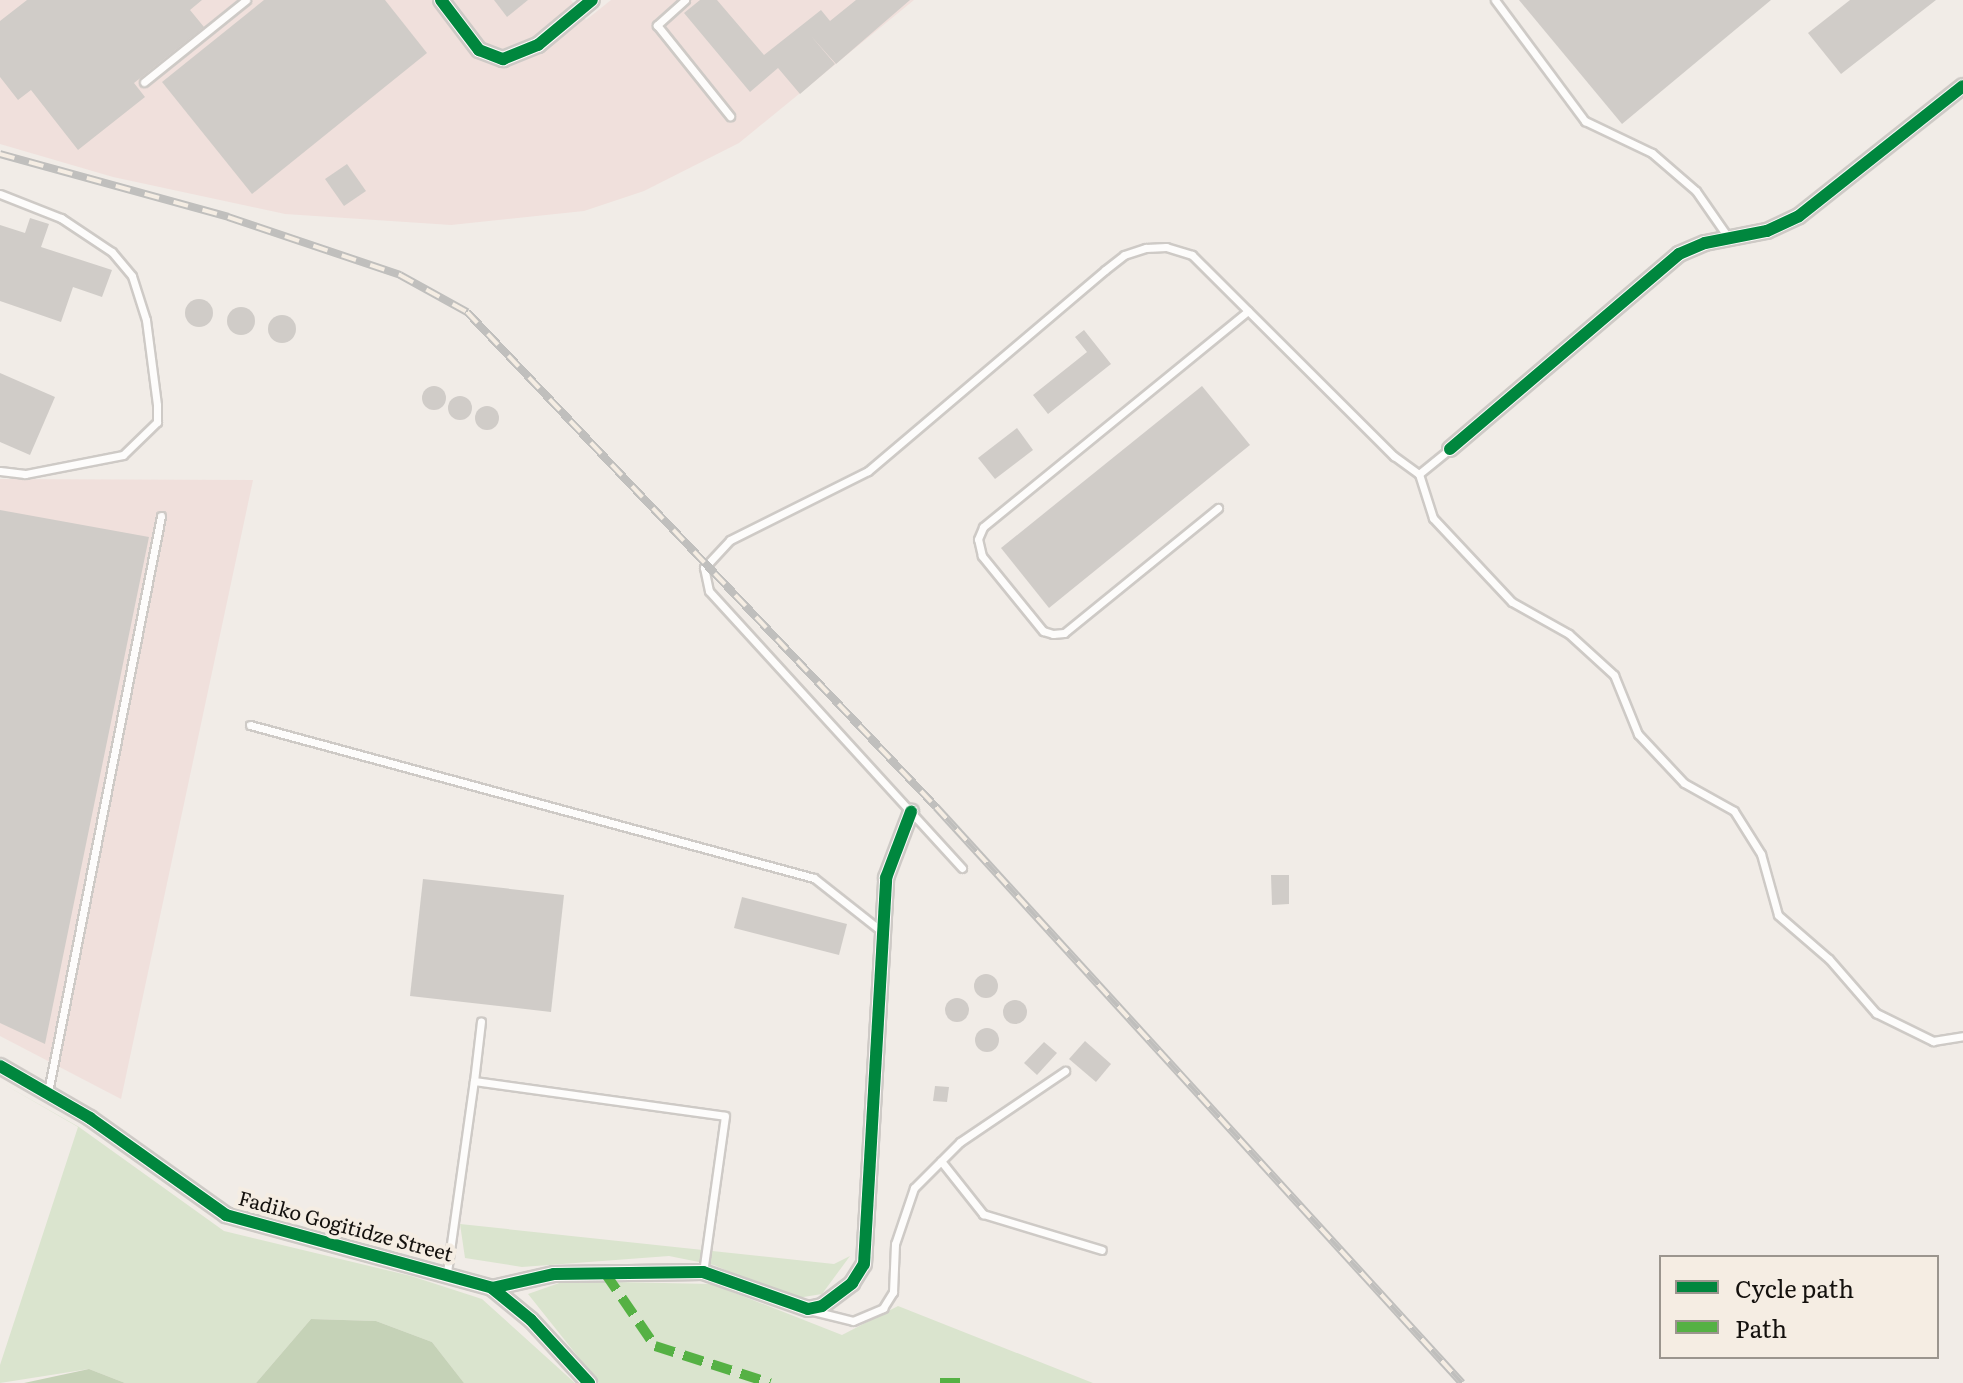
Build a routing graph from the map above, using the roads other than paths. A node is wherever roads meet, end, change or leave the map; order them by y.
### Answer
1 (246, 0) edge
2 (441, 0) edge
3 (592, 0) edge
4 (685, 0) edge
5 (1495, 0) edge
6 (144, 82) dead end
7 (1963, 86) edge
8 (730, 116) dead end
9 (0, 194) edge
10 (1729, 239) junction
11 (1248, 311) junction
12 (1450, 449) joint
13 (0, 471) edge
14 (1419, 474) junction
15 (1218, 508) dead end
16 (161, 516) dead end
17 (250, 725) dead end
18 (911, 812) junction
19 (962, 868) dead end
20 (883, 932) junction
21 (481, 1021) dead end
22 (1963, 1036) edge
23 (0, 1066) edge
24 (1065, 1071) dead end
25 (474, 1081) junction
26 (48, 1092) junction
27 (941, 1161) junction
28 (1102, 1250) dead end
29 (447, 1272) junction
30 (703, 1272) junction
31 (492, 1288) junction
32 (808, 1309) junction
33 (589, 1383) edge

1 - 6 lane
2 - 3 street
4 - 8 lane
5 - 10 lane
7 - 10 street
9 - 13 lane
10 - 12 street
11 - 14 lane
11 - 15 lane
11 - 18 lane
12 - 14 lane
14 - 22 lane
16 - 26 lane
17 - 20 lane
18 - 19 lane
18 - 20 street
20 - 32 street
21 - 25 lane
23 - 26 street, Fadiko Gogitidze Street
24 - 27 lane
25 - 29 lane
25 - 30 lane
26 - 29 street, Fadiko Gogitidze Street
27 - 28 lane
27 - 32 lane
29 - 31 street, Fadiko Gogitidze Street
30 - 31 street
30 - 32 street
31 - 33 street, Fadiko Gogitidze Street

